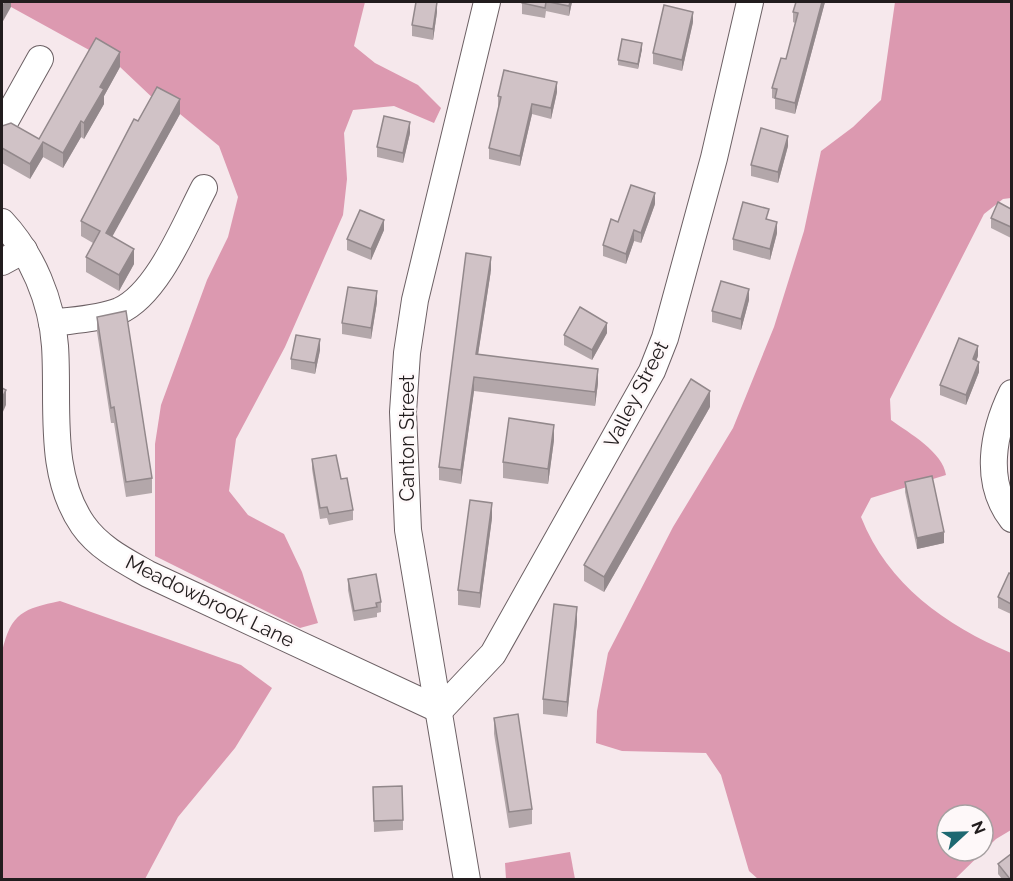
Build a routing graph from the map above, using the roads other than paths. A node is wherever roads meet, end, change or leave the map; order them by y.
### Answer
1 (487, 2) edge
2 (750, 2) edge
3 (40, 59) dead end
4 (2, 127) edge
5 (204, 188) dead end
6 (2, 222) edge
7 (24, 250) junction
8 (2, 262) edge
9 (52, 323) junction
10 (1011, 393) edge
11 (1011, 519) edge
12 (440, 710) junction
13 (467, 879) edge

1 - 12 street, Canton Street
2 - 12 street, Valley Street
3 - 4 street
5 - 9 street
6 - 7 street, Meadowbrook Lane
7 - 8 street
7 - 9 street, Meadowbrook Lane
9 - 12 street, Meadowbrook Lane
10 - 11 street
12 - 13 street, Canton Street

